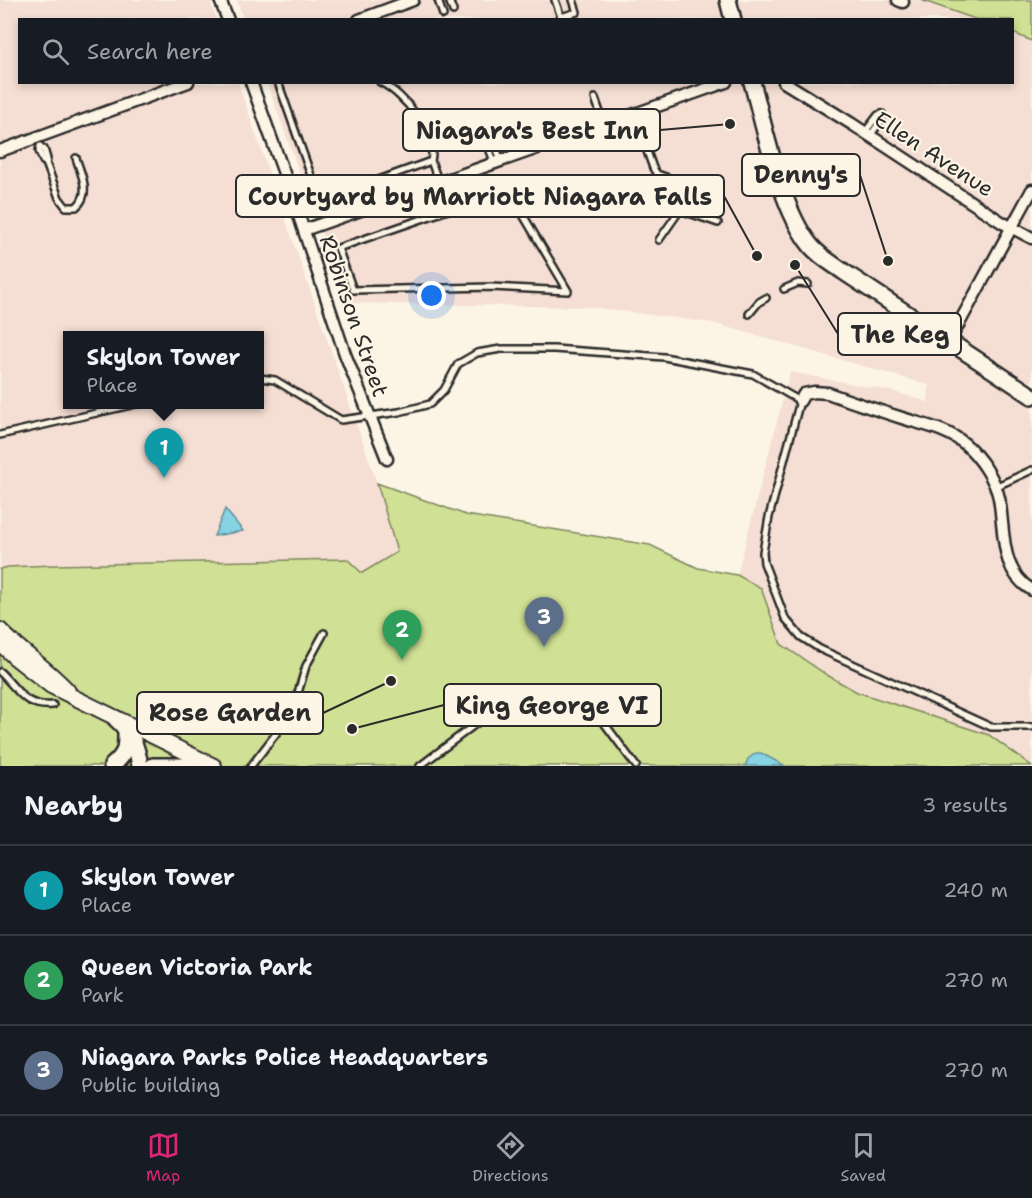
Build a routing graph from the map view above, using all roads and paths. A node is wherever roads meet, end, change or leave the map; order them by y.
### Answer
1 (220, 0) edge
2 (413, 0) edge
3 (438, 0) edge
4 (449, 0) edge
5 (555, 0) edge
6 (573, 0) edge
7 (728, 0) edge
8 (453, 11) dead end
9 (443, 15) dead end
10 (227, 18) edge
11 (364, 18) edge
12 (732, 18) edge
13 (183, 84) edge
14 (252, 84) edge
15 (279, 84) edge
16 (384, 84) edge
17 (720, 84) edge
18 (753, 84) edge
19 (787, 84) edge
20 (595, 98) dead end
21 (634, 115) junction
22 (488, 124) dead end
23 (605, 125) junction
24 (481, 127) dead end
25 (39, 142) junction
26 (0, 151) edge
27 (76, 158) dead end
28 (431, 160) junction
29 (498, 162) junction
30 (439, 183) junction
31 (423, 189) junction
32 (1032, 190) edge
33 (714, 192) dead end
34 (316, 194) junction
35 (298, 200) junction
36 (436, 214) junction
37 (429, 216) junction
38 (718, 223) dead end
39 (1013, 227) junction
40 (304, 230) junction
41 (1032, 238) edge
42 (659, 240) dead end
43 (808, 284) dead end
44 (784, 289) dead end
45 (766, 298) dead end
46 (749, 314) dead end
47 (950, 340) junction
48 (264, 379) edge
49 (1031, 393) edge
50 (800, 401) junction
51 (118, 409) edge
52 (368, 417) junction
53 (0, 435) edge
54 (387, 459) dead end
55 (1032, 470) edge
56 (995, 487) junction
57 (1032, 590) edge
58 (0, 630) edge
59 (324, 633) dead end
60 (0, 644) edge
61 (0, 672) edge
62 (73, 697) junction
63 (53, 705) dead end
64 (121, 724) junction
65 (1032, 727) edge
66 (112, 766) edge
67 (140, 766) edge
68 (153, 766) edge
69 (191, 766) edge
70 (214, 766) edge
71 (251, 766) edge
72 (420, 766) edge
73 (636, 766) edge

1 - 10 street
2 - 11 street
3 - 9 lane
4 - 8 lane
5 - 6 lane
7 - 12 main road
13 - 25 street
14 - 35 street, Robinson Street
15 - 34 lane
16 - 28 lane
17 - 21 street
18 - 47 main road
19 - 39 street, Ellen Avenue
20 - 23 lane
21 - 23 street
21 - 33 lane
22 - 29 lane
23 - 29 street
24 - 29 lane
25 - 26 street
25 - 27 lane
28 - 30 lane
28 - 34 lane
29 - 30 street
30 - 31 street
31 - 36 lane
31 - 37 lane
31 - 40 street
32 - 39 street
34 - 35 lane
35 - 40 street, Robinson Street
36 - 37 lane
36 - 37 lane
38 - 42 lane
39 - 41 street, Ellen Avenue
39 - 47 street
40 - 52 street, Robinson Street
43 - 44 lane
45 - 46 lane
47 - 49 main road
48 - 52 lane
50 - 52 lane
50 - 56 street
50 - 65 lane
51 - 53 lane
52 - 54 street, Robinson Street
55 - 56 lane
56 - 57 street
58 - 62 street
59 - 71 lane
60 - 62 street
61 - 63 lane
62 - 64 street
64 - 66 main road
64 - 67 main road
64 - 70 street
68 - 69 main road
72 - 73 lane

